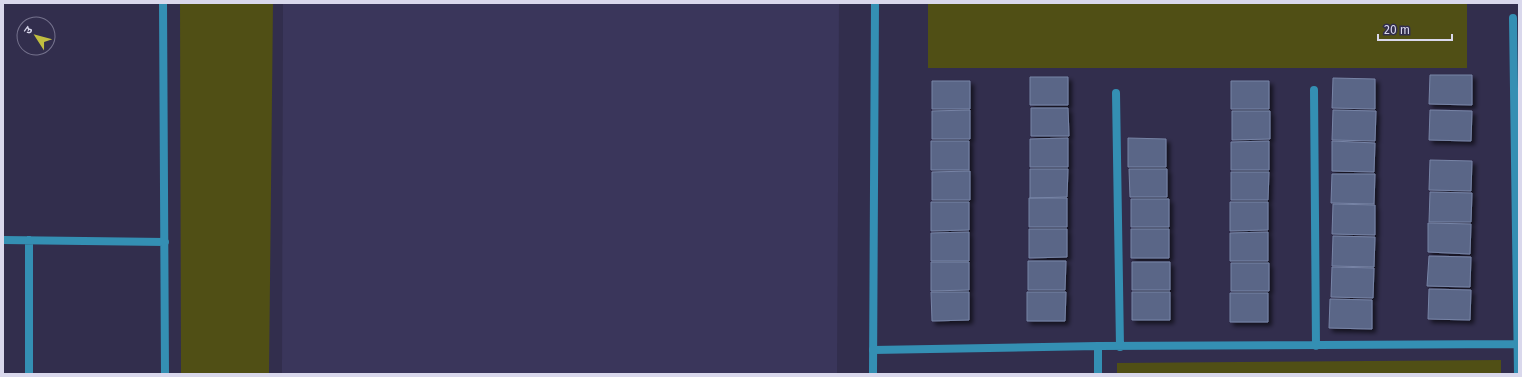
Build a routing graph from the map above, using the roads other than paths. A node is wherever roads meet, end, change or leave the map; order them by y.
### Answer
1 (163, 3) edge
2 (875, 3) edge
3 (1514, 18) dead end
4 (1314, 90) dead end
5 (1116, 93) dead end
6 (3, 240) edge
7 (29, 240) junction
8 (165, 242) junction
9 (1517, 344) junction
10 (1098, 346) junction
11 (1316, 346) junction
12 (1120, 347) junction
13 (873, 350) junction
14 (30, 374) edge
15 (165, 374) edge
16 (873, 374) edge
17 (1098, 374) edge
18 (1518, 374) edge

1 - 8 street
2 - 13 street
3 - 9 street
4 - 11 street
5 - 12 street
6 - 7 street
7 - 8 street
7 - 14 street
8 - 15 street
9 - 11 street
9 - 18 street
10 - 12 street
10 - 13 street
10 - 17 street
11 - 12 street
13 - 16 street

